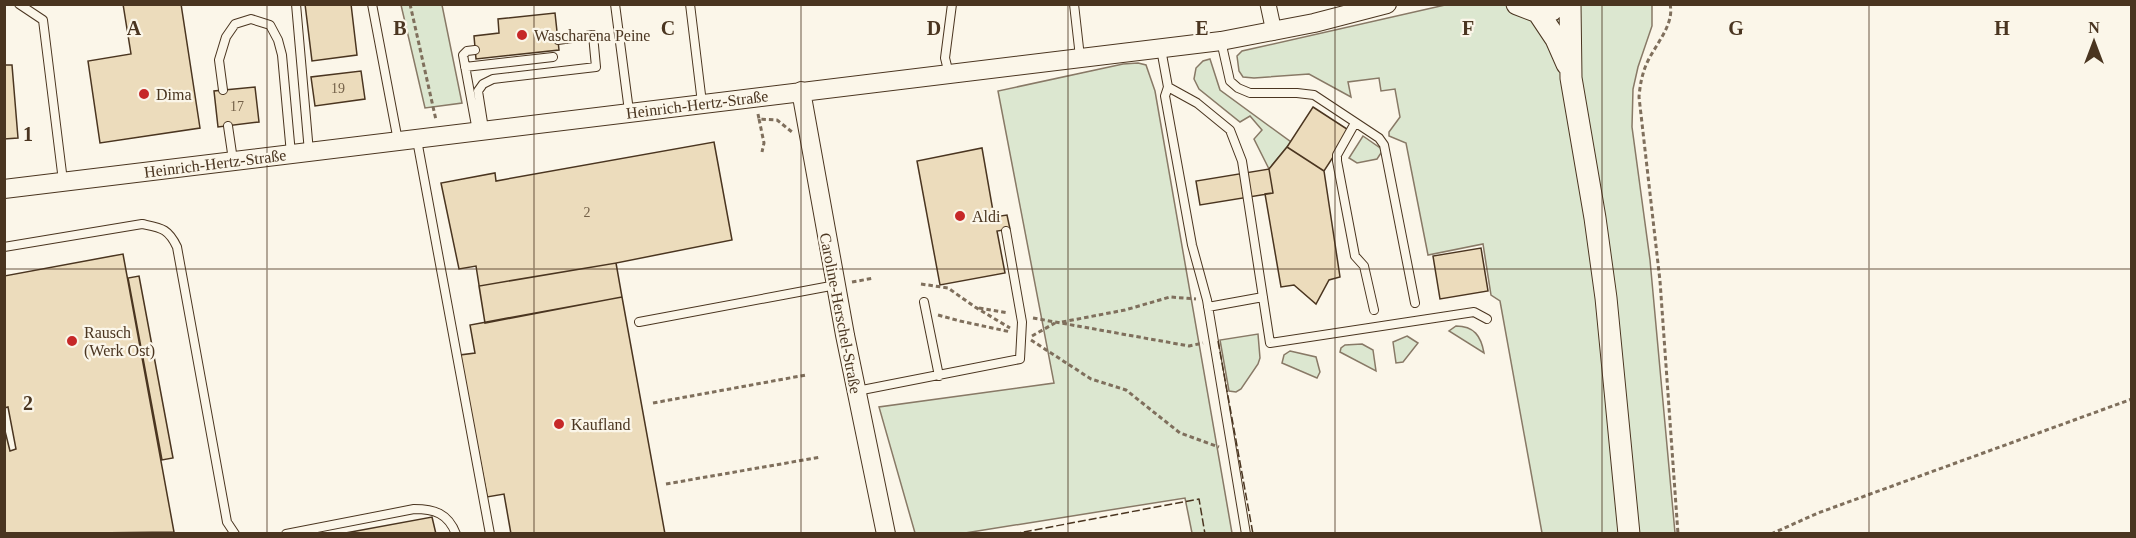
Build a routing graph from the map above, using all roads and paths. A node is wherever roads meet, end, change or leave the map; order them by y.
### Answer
1 (19, 4) edge
2 (296, 4) edge
3 (372, 4) edge
4 (410, 4) edge
5 (615, 4) edge
6 (690, 4) edge
7 (952, 4) edge
8 (1074, 4) edge
9 (1268, 4) edge
10 (1387, 4) edge
11 (1517, 4) edge
12 (1569, 4) edge
13 (1670, 4) edge
14 (1538, 12) junction
15 (1274, 32) junction
16 (558, 40) dead end
17 (1221, 41) junction
18 (1161, 48) junction
19 (476, 50) dead end
20 (553, 57) dead end
21 (1080, 57) junction
22 (465, 66) junction
23 (949, 74) junction
24 (1571, 78) junction
25 (1168, 87) junction
26 (223, 90) dead end
27 (801, 92) junction
28 (702, 103) junction
29 (629, 111) junction
30 (759, 119) dead end
31 (436, 120) dead end
32 (1355, 123) junction
33 (228, 126) dead end
34 (481, 131) junction
35 (417, 139) junction
36 (398, 141) junction
37 (762, 152) dead end
38 (300, 153) junction
39 (233, 161) junction
40 (63, 182) junction
41 (4, 189) edge
42 (1006, 231) dead end
43 (4, 247) edge
44 (874, 279) dead end
45 (921, 284) dead end
46 (836, 285) junction
47 (1263, 297) junction
48 (924, 302) dead end
49 (1415, 303) dead end
50 (1207, 304) junction
51 (975, 308) junction
52 (1374, 310) dead end
53 (926, 311) junction
54 (1020, 316) junction
55 (1487, 319) dead end
56 (639, 322) dead end
57 (1057, 322) junction
58 (1021, 334) junction
59 (1213, 341) junction
60 (806, 375) dead end
61 (939, 376) junction
62 (856, 392) junction
63 (2132, 399) edge
64 (652, 403) dead end
65 (1232, 452) junction
66 (821, 457) dead end
67 (666, 484) dead end
68 (235, 534) edge
69 (286, 534) edge
70 (456, 534) edge
71 (490, 534) edge
72 (886, 534) edge
73 (1246, 534) edge
74 (1629, 534) edge
75 (1678, 534) edge
76 (1771, 534) edge

1 - 40 lane
2 - 38 lane
3 - 36 lane
4 - 31 path
5 - 29 lane
6 - 28 lane
7 - 23 lane
8 - 21 lane
9 - 15 street
10 - 15 street, Heinrich-Hertz-Straße
11 - 14 main road
12 - 14 main road
12 - 24 main road
13 - 75 path
14 - 24 main road
15 - 17 street, Heinrich-Hertz-Straße
16 - 34 lane
17 - 18 street, Heinrich-Hertz-Straße
17 - 32 lane
18 - 21 street, Heinrich-Hertz-Straße
18 - 25 lane
19 - 22 lane
20 - 22 lane
21 - 23 street, Heinrich-Hertz-Straße
22 - 34 lane
23 - 27 street, Heinrich-Hertz-Straße
24 - 74 main road
25 - 47 lane
25 - 50 lane
26 - 38 lane
27 - 28 street, Heinrich-Hertz-Straße
27 - 46 street, Caroline-Herschel-Straße
28 - 29 street, Heinrich-Hertz-Straße
29 - 34 street, Heinrich-Hertz-Straße
30 - 37 path
32 - 49 lane
32 - 52 lane
33 - 39 lane
34 - 35 street, Heinrich-Hertz-Straße
35 - 36 street, Heinrich-Hertz-Straße
35 - 71 lane
36 - 38 street, Heinrich-Hertz-Straße
38 - 39 street, Heinrich-Hertz-Straße
39 - 40 street, Heinrich-Hertz-Straße
40 - 41 street, Heinrich-Hertz-Straße
42 - 54 lane
43 - 68 lane
44 - 46 path
45 - 51 path
46 - 56 lane
46 - 62 street, Caroline-Herschel-Straße
47 - 50 lane
47 - 55 lane
48 - 53 lane
50 - 57 path
50 - 59 lane
51 - 54 path
51 - 58 path
53 - 58 path
53 - 61 lane
54 - 57 path
54 - 58 lane
57 - 59 path
57 - 65 path
58 - 61 lane
59 - 65 lane
60 - 64 path
61 - 62 lane
62 - 72 street, Caroline-Herschel-Straße
63 - 76 path
65 - 73 lane
66 - 67 path
69 - 70 lane

